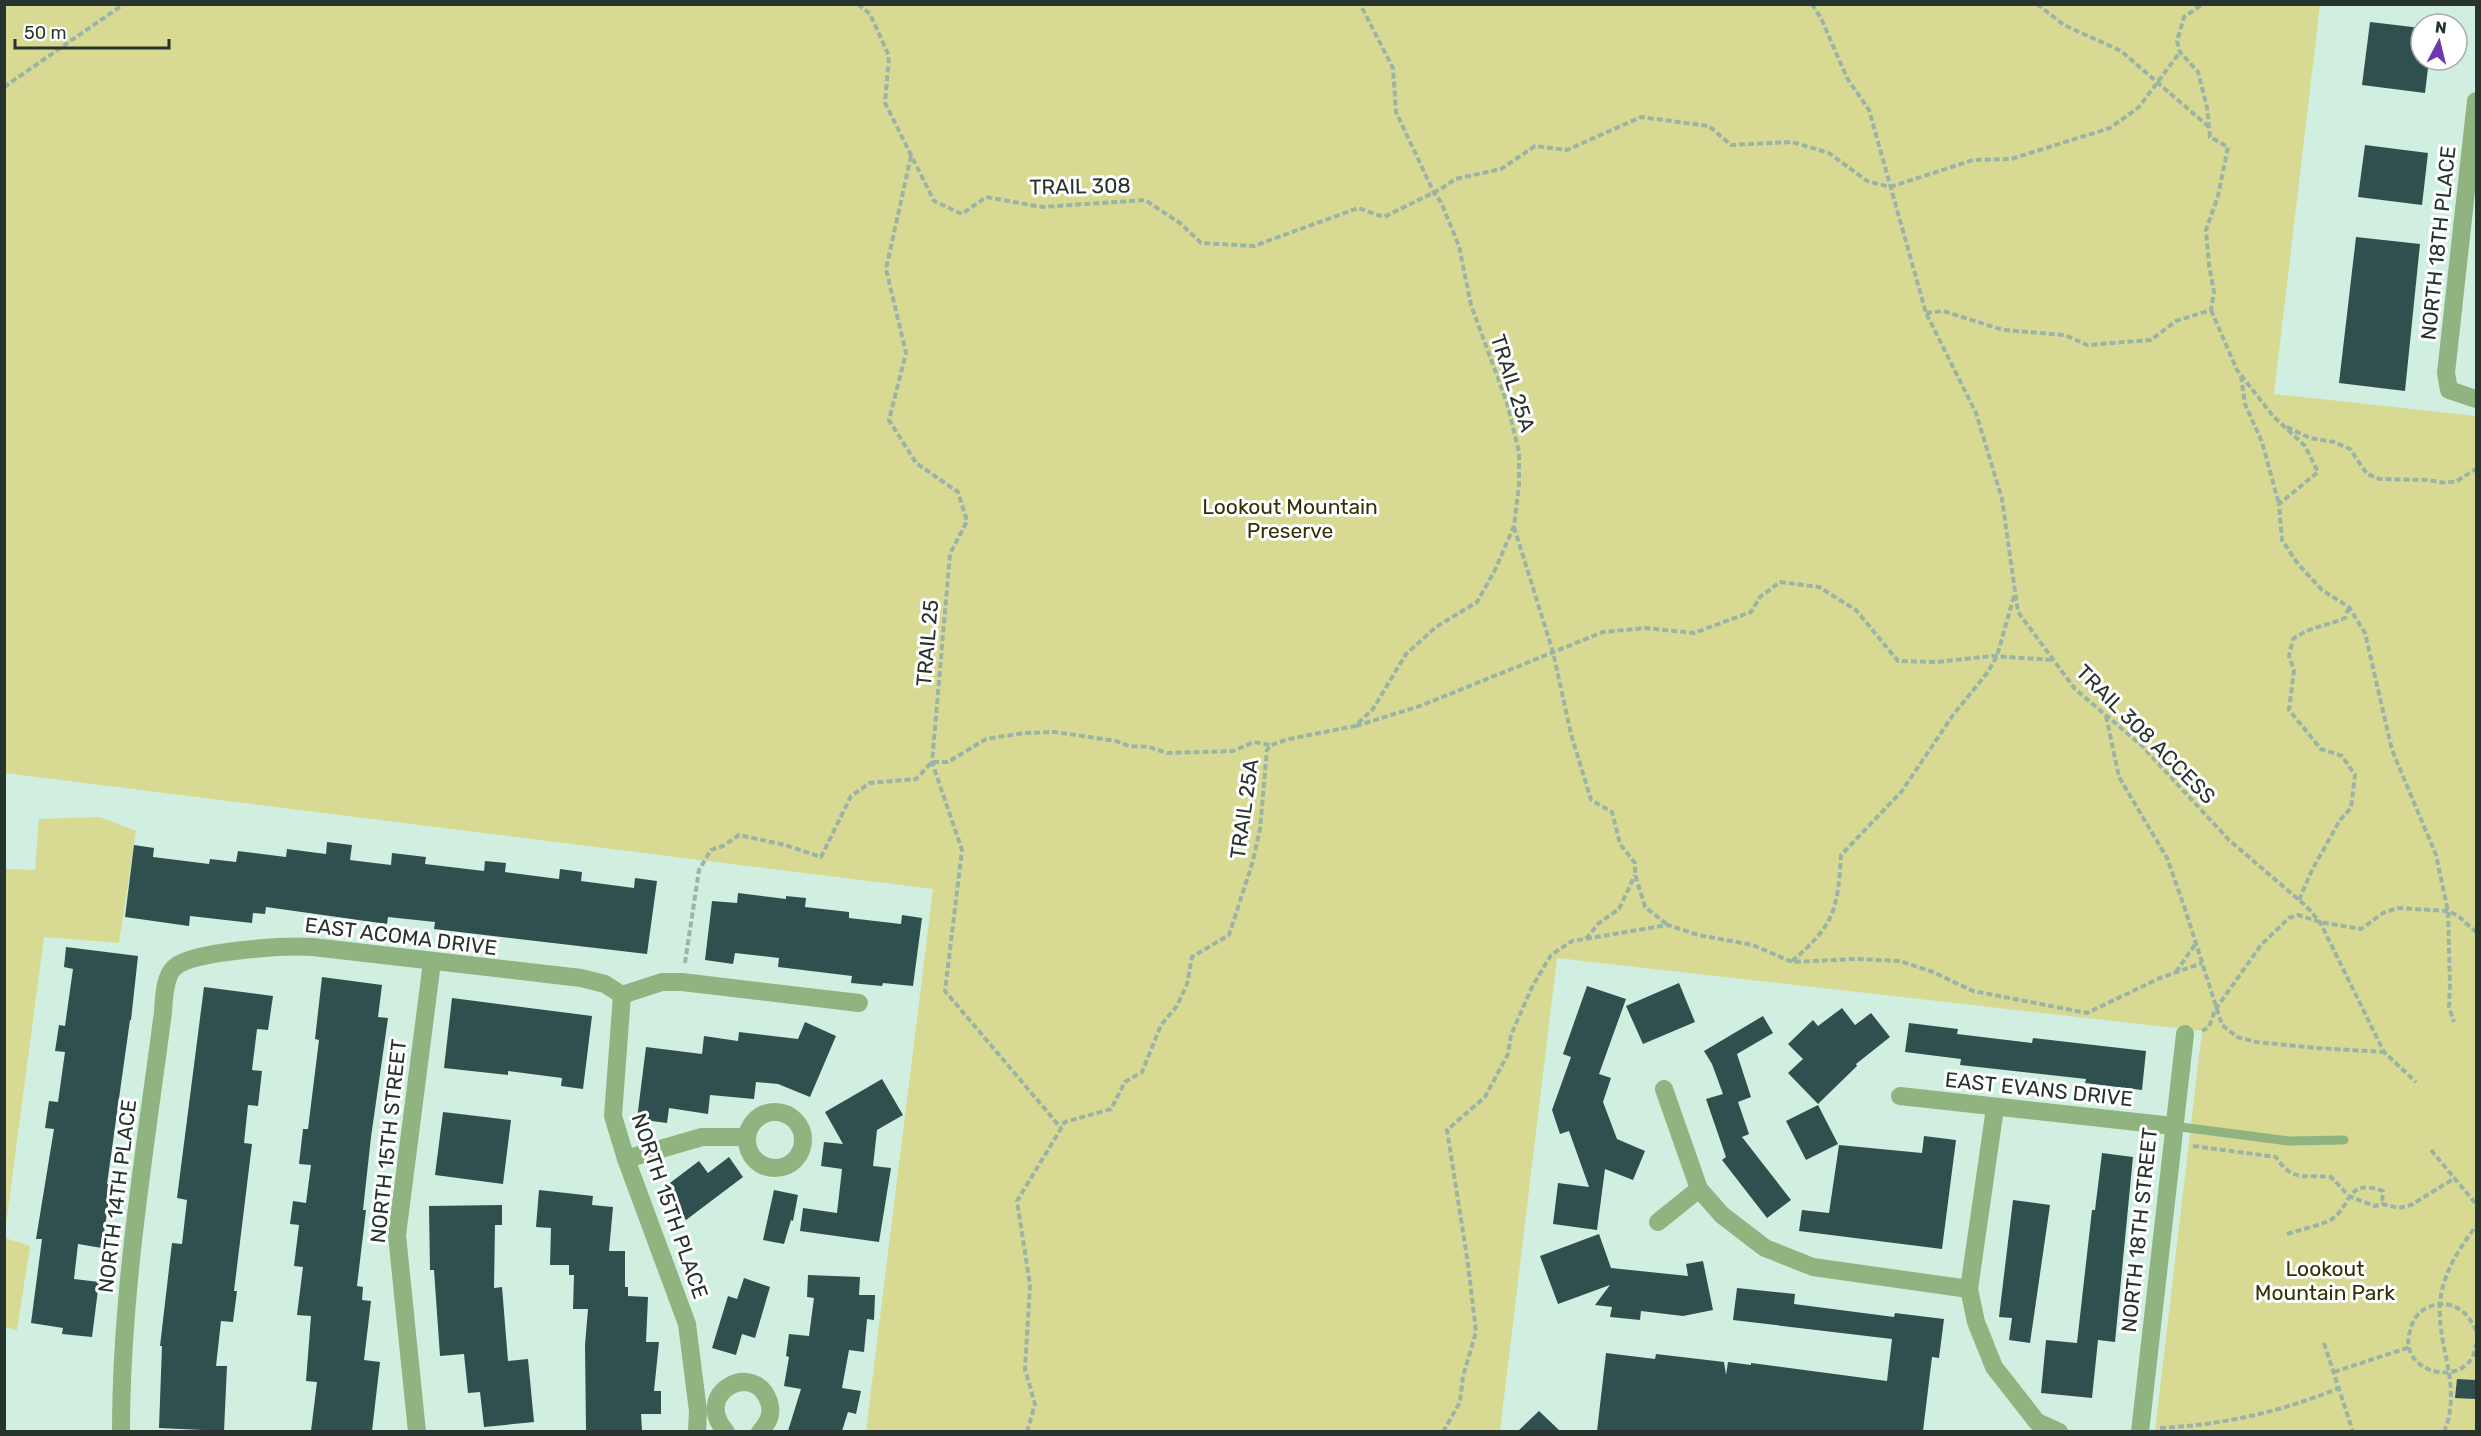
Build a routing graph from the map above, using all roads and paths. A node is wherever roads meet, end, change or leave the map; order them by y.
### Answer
1 (124, 4) edge
2 (858, 4) edge
3 (1359, 4) edge
4 (1812, 4) edge
5 (2037, 4) edge
6 (2203, 4) edge
7 (2180, 52) junction
8 (2157, 82) junction
9 (4, 87) edge
10 (2476, 101) edge
11 (2210, 127) junction
12 (2474, 141) edge
13 (911, 155) junction
14 (1890, 187) junction
15 (1434, 193) junction
16 (2211, 309) junction
17 (1926, 313) junction
18 (2240, 374) junction
19 (2476, 399) edge
20 (2282, 425) junction
21 (2476, 469) edge
22 (2279, 504) junction
23 (1514, 526) junction
24 (2015, 592) junction
25 (2349, 607) junction
26 (1553, 652) junction
27 (1997, 656) junction
28 (2054, 660) junction
29 (2105, 715) junction
30 (1355, 726) junction
31 (1271, 745) junction
32 (932, 762) junction
33 (1635, 874) junction
34 (2299, 900) junction
35 (2448, 911) junction
36 (2320, 922) junction
37 (1668, 925) junction
38 (2476, 932) edge
39 (1586, 939) junction
40 (2196, 943) junction
41 (432, 962) junction
42 (1792, 962) junction
43 (2202, 963) junction
44 (173, 968) joint
45 (2176, 972) junction
46 (682, 982) junction
47 (622, 995) junction
48 (859, 1003) dead end
49 (2215, 1010) junction
50 (2454, 1022) dead end
51 (2184, 1037) joint
52 (2384, 1052) junction
53 (2416, 1082) dead end
54 (1664, 1089) dead end
55 (1900, 1096) dead end
56 (1995, 1108) junction
57 (2173, 1126) junction
58 (1061, 1128) junction
59 (747, 1137) dead end
60 (2344, 1140) dead end
61 (2193, 1146) dead end
62 (2432, 1150) dead end
63 (626, 1160) junction
64 (2455, 1178) junction
65 (1699, 1189) junction
66 (2349, 1196) junction
67 (2382, 1204) junction
68 (2476, 1204) edge
69 (1658, 1222) dead end
70 (2476, 1226) edge
71 (2287, 1234) dead end
72 (1969, 1289) junction
73 (2440, 1304) junction
74 (2476, 1331) edge
75 (2324, 1343) dead end
76 (2476, 1344) edge
77 (2410, 1347) junction
78 (2476, 1351) edge
79 (2333, 1372) junction
80 (2450, 1373) junction
81 (2339, 1388) junction
82 (706, 1411) junction
83 (2160, 1428) dead end
84 (121, 1431) edge
85 (417, 1431) edge
86 (697, 1431) edge
87 (726, 1431) edge
88 (760, 1431) edge
89 (1027, 1431) edge
90 (1443, 1431) edge
91 (2059, 1431) edge
92 (2140, 1431) edge
93 (2353, 1431) edge
94 (2444, 1431) edge

1 - 9 path
2 - 13 path, TRAIL 308
3 - 15 path, TRAIL 25A
4 - 14 path, TRAIL 308 ACCESS
5 - 8 path
6 - 7 path
7 - 8 path
7 - 11 path
8 - 11 path
8 - 14 path
10 - 12 street, NORTH 18TH PLACE
11 - 16 path
12 - 19 street, NORTH 18TH PLACE
13 - 15 path, TRAIL 308
13 - 32 path, TRAIL 25
14 - 15 path, TRAIL 308
14 - 17 path, TRAIL 308 ACCESS
15 - 23 path, TRAIL 25A
16 - 17 path
16 - 18 path
17 - 24 path, TRAIL 308 ACCESS
18 - 20 path
18 - 22 path
20 - 21 path
20 - 22 path
22 - 25 path
23 - 26 path
23 - 30 path, TRAIL 25A
24 - 27 path
24 - 28 path, TRAIL 308 ACCESS
25 - 34 path
25 - 35 path
26 - 27 path
26 - 30 path
26 - 33 path
27 - 28 path
27 - 42 path
28 - 29 path, TRAIL 308 ACCESS
29 - 34 path, TRAIL 308 ACCESS
29 - 40 path
30 - 31 path, TRAIL 25A
31 - 32 path
31 - 58 path, TRAIL 25A
32 - 46 path
32 - 58 path, TRAIL 25
33 - 37 path
33 - 39 path
34 - 36 path, TRAIL 308 ACCESS
35 - 36 path
35 - 38 path
35 - 50 path
36 - 49 path
36 - 52 path, TRAIL 308 ACCESS
37 - 39 path
37 - 42 path
39 - 90 path
40 - 43 path
40 - 45 path
41 - 44 street, EAST ACOMA DRIVE
41 - 47 street, EAST ACOMA DRIVE
41 - 85 street, NORTH 15TH STREET
42 - 45 path
43 - 45 path
43 - 49 path
44 - 84 street, NORTH 14TH PLACE
46 - 47 street
46 - 48 street
47 - 63 street, NORTH 15TH PLACE
49 - 51 path
49 - 52 path
51 - 57 street, NORTH 18TH STREET
52 - 53 path, TRAIL 308 ACCESS
54 - 65 street
55 - 56 street, EAST EVANS DRIVE
56 - 57 street, EAST EVANS DRIVE
56 - 72 street
57 - 60 lane
57 - 92 street, NORTH 18TH STREET
58 - 89 path
59 - 63 street
61 - 66 path
62 - 64 path
63 - 82 street, NORTH 15TH PLACE
64 - 67 path
64 - 68 path
65 - 69 street
65 - 72 street
66 - 67 path
66 - 67 path
66 - 71 path
70 - 73 path
72 - 91 street
73 - 74 path
73 - 77 path
73 - 80 path
75 - 79 path
76 - 78 path
77 - 79 path
77 - 80 path
78 - 80 path
79 - 81 path
80 - 94 path
81 - 83 path
81 - 93 path
82 - 86 street, NORTH 15TH PLACE
82 - 87 street
82 - 88 street

